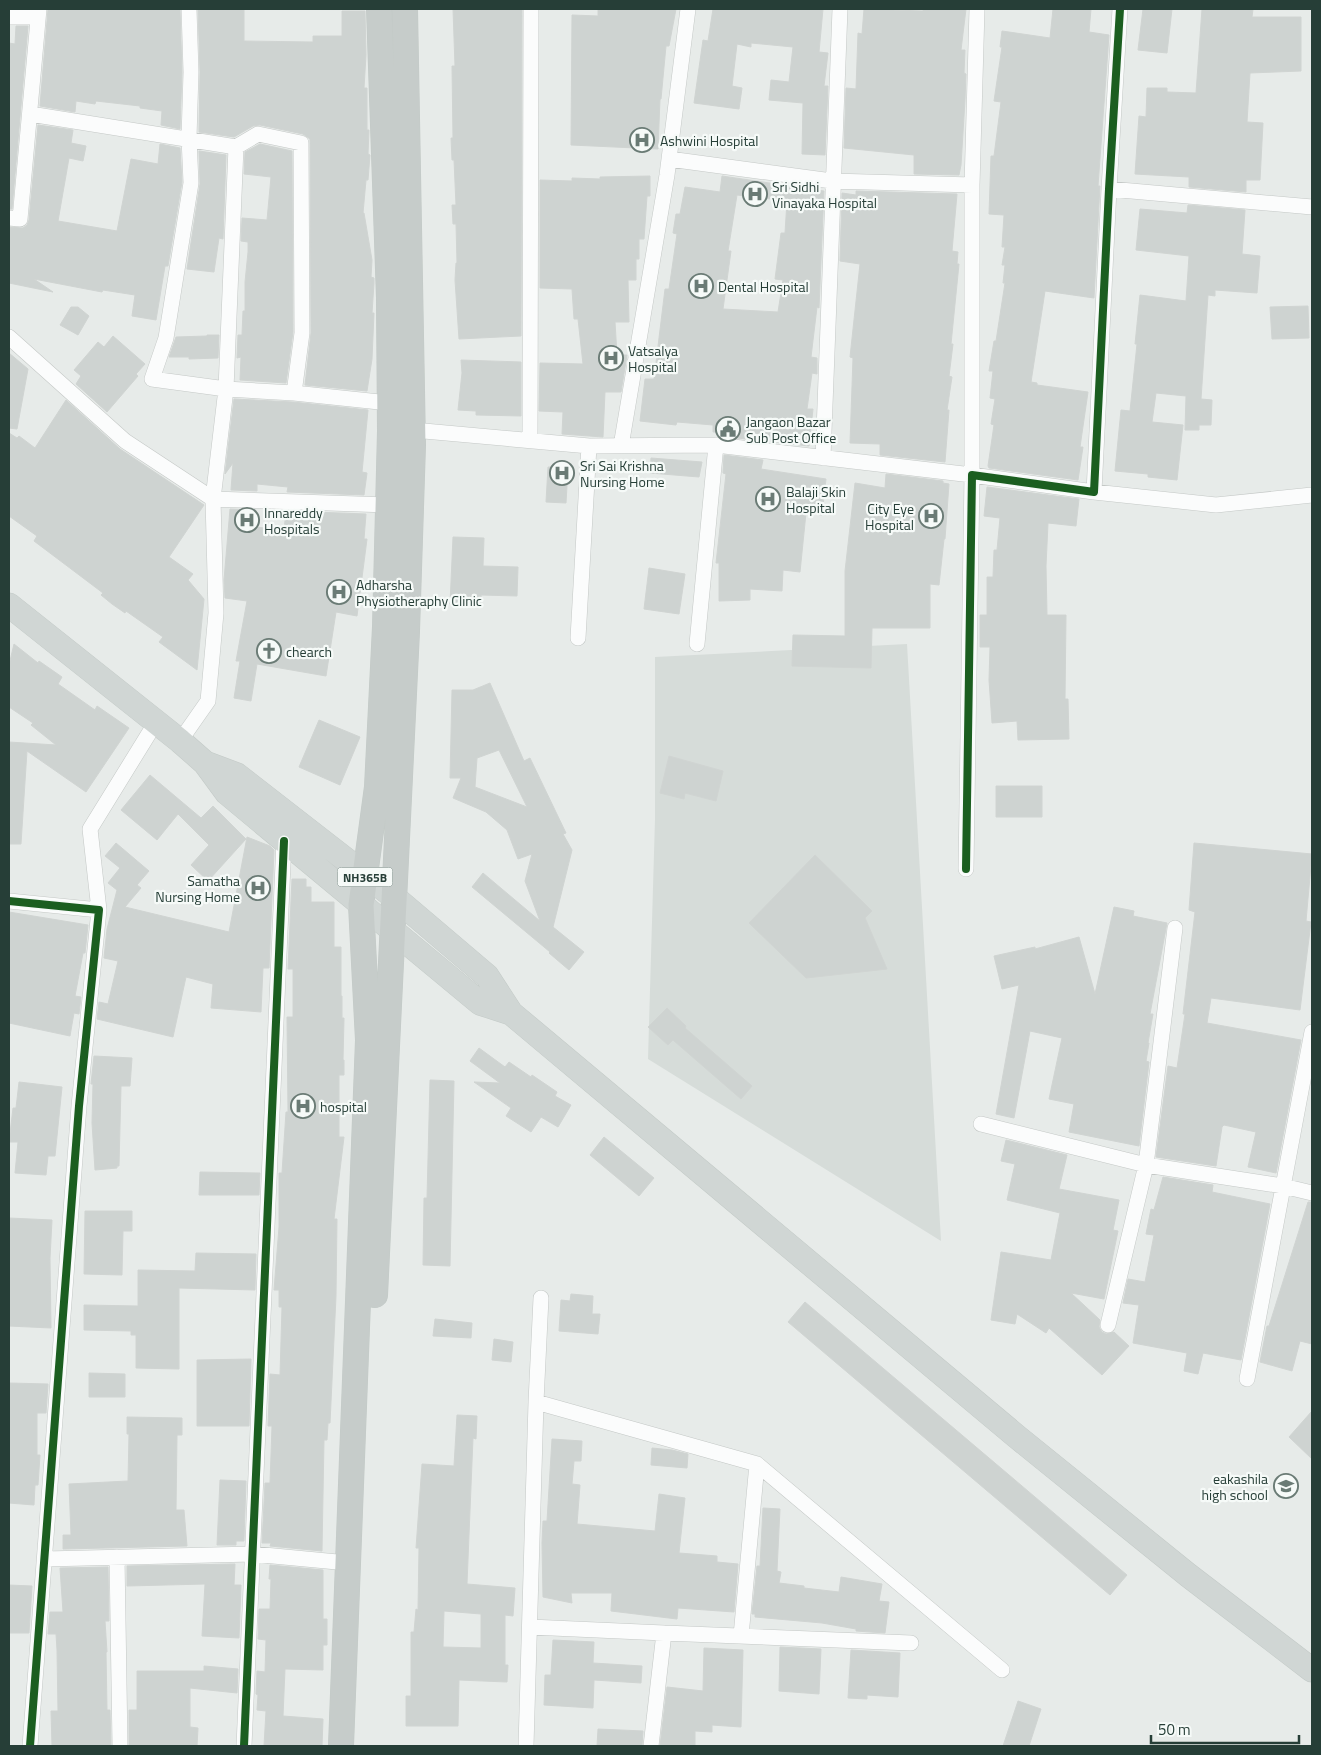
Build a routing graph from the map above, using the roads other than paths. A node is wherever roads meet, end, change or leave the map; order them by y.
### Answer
1 (189, 9) edge
2 (379, 9) edge
3 (405, 9) edge
4 (531, 9) edge
5 (688, 9) edge
6 (840, 9) edge
7 (977, 9) edge
8 (1120, 9) edge
9 (38, 13) edge
10 (9, 17) edge
11 (30, 114) junction
12 (189, 138) junction
13 (236, 147) junction
14 (669, 159) junction
15 (832, 181) junction
16 (972, 185) junction
17 (1109, 189) junction
18 (1312, 207) edge
19 (9, 218) edge
20 (9, 337) edge
21 (226, 389) junction
22 (294, 393) junction
23 (389, 403) junction
24 (413, 430) junction
25 (530, 440) junction
26 (589, 446) junction
27 (621, 446) junction
28 (716, 446) junction
29 (823, 458) junction
30 (972, 475) junction
31 (1094, 492) junction
32 (1312, 495) edge
33 (213, 499) junction
34 (388, 505) junction
35 (9, 605) edge
36 (578, 638) dead end
37 (697, 644) dead end
38 (156, 722) junction
39 (180, 741) junction
40 (205, 763) junction
41 (284, 841) junction
42 (966, 869) dead end
43 (365, 875) junction
44 (394, 897) junction
45 (9, 901) edge
46 (361, 905) junction
47 (99, 910) junction
48 (1175, 928) dead end
49 (392, 931) junction
50 (511, 1013) junction
51 (1312, 1032) edge
52 (981, 1124) dead end
53 (1146, 1164) junction
54 (1283, 1186) junction
55 (1312, 1193) edge
56 (541, 1298) dead end
57 (1108, 1325) dead end
58 (1247, 1379) dead end
59 (536, 1402) junction
60 (758, 1464) junction
61 (253, 1554) junction
62 (117, 1556) junction
63 (45, 1559) junction
64 (348, 1563) junction
65 (530, 1626) junction
66 (664, 1633) junction
67 (742, 1636) junction
68 (912, 1643) dead end
69 (1002, 1670) dead end
70 (1312, 1670) edge
71 (30, 1746) edge
72 (120, 1746) edge
73 (244, 1746) edge
74 (341, 1746) edge
75 (358, 1746) edge
76 (526, 1746) edge
77 (651, 1746) edge

1 - 12 street
2 - 23 highway, NH365B
3 - 24 highway, NH365B
4 - 25 street
5 - 14 street
6 - 15 street
7 - 16 street
8 - 17 street
9 - 10 street
9 - 11 street
11 - 12 street
11 - 19 street
12 - 13 street
12 - 21 street
13 - 21 street
13 - 22 street
14 - 15 street
14 - 27 street
15 - 16 street
15 - 29 street
16 - 30 street
17 - 18 street
17 - 31 street
20 - 33 street
21 - 22 street
21 - 33 street
22 - 23 street
23 - 34 highway, NH365B
24 - 25 street
24 - 44 highway, NH365B
25 - 26 street
26 - 27 street
26 - 36 street
27 - 28 street
28 - 29 street
28 - 37 street
29 - 30 street
30 - 31 street
30 - 42 street
31 - 32 street
33 - 34 street
33 - 39 street
34 - 43 highway, NH365B
35 - 38 main road
38 - 39 main road
38 - 47 street
39 - 40 main road
40 - 41 main road
40 - 43 main road
41 - 46 main road
41 - 61 street
43 - 44 main road
43 - 46 highway, NH365B
44 - 49 highway, NH365B
44 - 50 main road
45 - 47 street
46 - 49 main road
46 - 64 highway, NH365B
47 - 63 street
48 - 53 street
49 - 50 main road
49 - 75 highway, NH365B
50 - 70 main road
51 - 54 street
52 - 53 street
53 - 54 street
53 - 57 street
54 - 55 street
54 - 58 street
56 - 59 street
59 - 60 street
59 - 65 street
60 - 67 street
60 - 69 street
61 - 62 street
61 - 64 street
61 - 73 street
62 - 63 street
62 - 72 street
63 - 71 street
64 - 74 highway, NH365B
65 - 66 street
65 - 76 street
66 - 67 street
66 - 77 street
67 - 68 street

